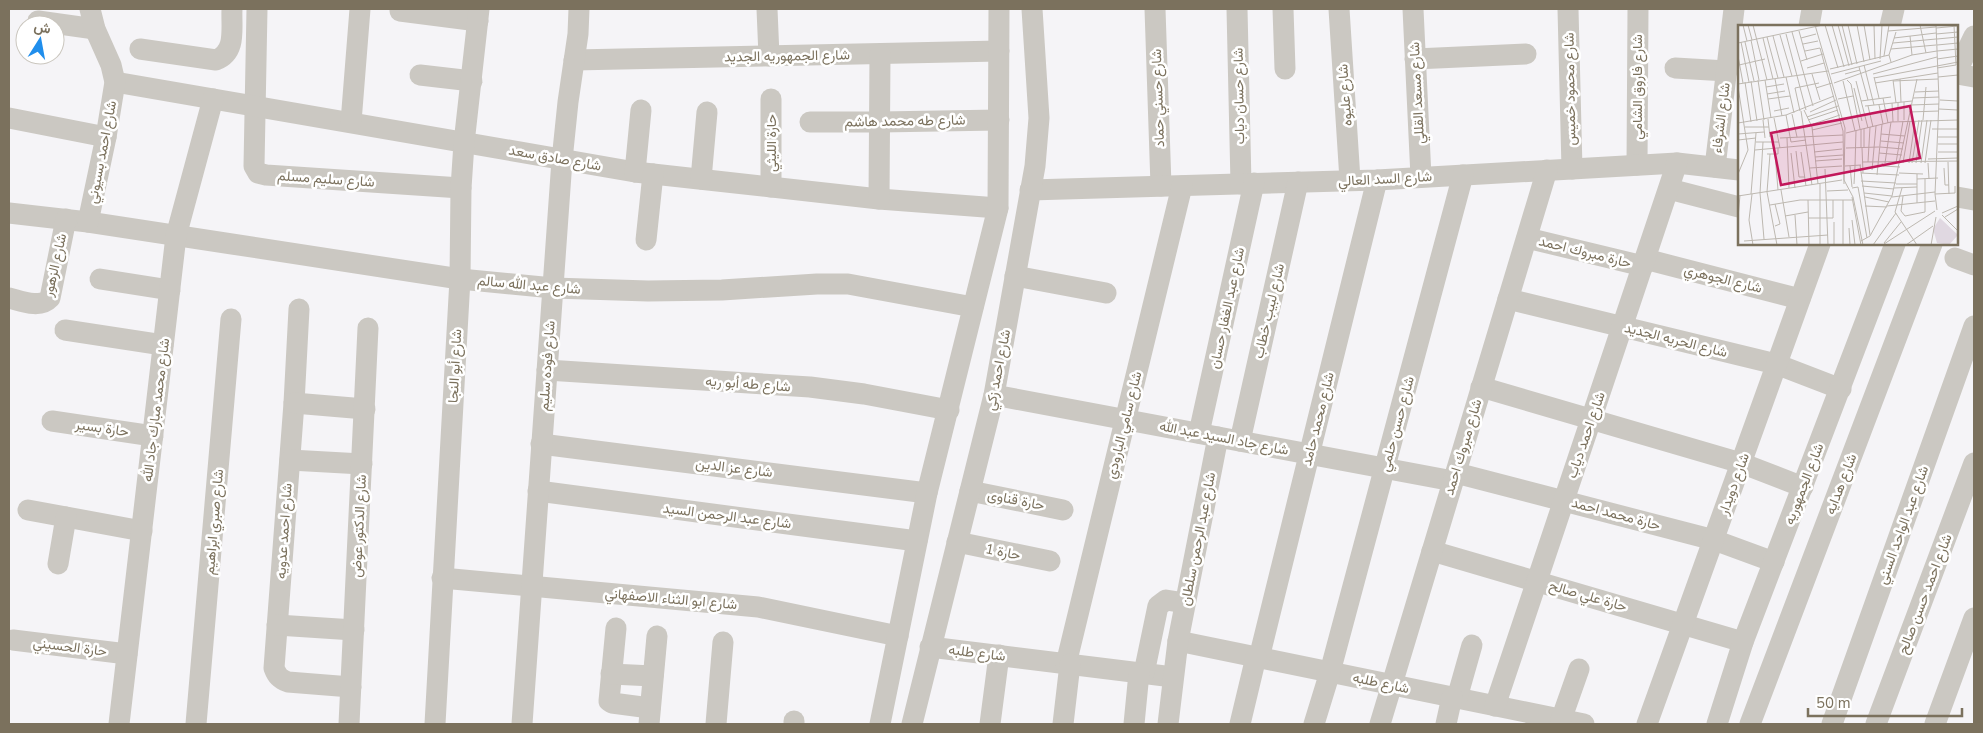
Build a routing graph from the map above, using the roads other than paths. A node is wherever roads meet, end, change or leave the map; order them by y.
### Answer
1 (90, 9) edge
2 (232, 9) edge
3 (257, 9) edge
4 (360, 9) edge
5 (579, 9) edge
6 (767, 9) edge
7 (998, 9) edge
8 (1032, 9) edge
9 (1155, 9) edge
10 (1238, 9) edge
11 (1283, 9) edge
12 (1339, 9) edge
13 (1413, 9) edge
14 (1568, 9) edge
15 (1638, 9) edge
16 (1734, 9) edge
17 (1812, 9) edge
18 (1894, 9) edge
19 (400, 11) dead end
20 (479, 15) edge
21 (65, 25) edge
22 (1809, 25) edge
23 (1890, 25) edge
24 (95, 29) junction
25 (1974, 36) edge
26 (140, 49) dead end
27 (999, 51) junction
28 (880, 54) junction
29 (1526, 54) dead end
30 (769, 56) junction
31 (1415, 59) junction
32 (574, 60) junction
33 (1675, 68) dead end
34 (1285, 69) dead end
35 (1958, 70) edge
36 (1727, 71) junction
37 (1958, 72) edge
38 (420, 75) dead end
39 (1974, 77) edge
40 (472, 81) junction
41 (115, 82) junction
42 (213, 99) junction
43 (771, 99) dead end
44 (256, 106) junction
45 (641, 110) dead end
46 (707, 112) dead end
47 (9, 118) edge
48 (999, 120) junction
49 (351, 122) junction
50 (810, 122) dead end
51 (880, 122) junction
52 (106, 137) junction
53 (464, 143) junction
54 (562, 160) junction
55 (1677, 163) junction
56 (1637, 165) junction
57 (1715, 167) junction
58 (1572, 169) junction
59 (1547, 170) junction
60 (1738, 170) edge
61 (644, 173) junction
62 (1463, 175) junction
63 (1422, 177) junction
64 (701, 179) junction
65 (1350, 180) junction
66 (1377, 180) junction
67 (1298, 182) junction
68 (1247, 184) junction
69 (1161, 186) junction
70 (1182, 186) junction
71 (771, 187) junction
72 (461, 188) junction
73 (1668, 189) junction
74 (1030, 190) junction
75 (1958, 197) edge
76 (879, 198) junction
77 (1974, 200) edge
78 (1738, 207) edge
79 (998, 208) junction
80 (9, 212) edge
81 (66, 219) junction
82 (88, 222) junction
83 (176, 236) junction
84 (1527, 238) junction
85 (646, 240) dead end
86 (1820, 245) edge
87 (1895, 245) edge
88 (1932, 245) edge
89 (1644, 263) junction
90 (1015, 276) junction
91 (100, 279) dead end
92 (460, 279) junction
93 (553, 288) junction
94 (170, 290) junction
95 (1106, 293) dead end
96 (9, 298) edge
97 (1508, 299) junction
98 (1800, 299) junction
99 (973, 307) junction
100 (299, 309) dead end
101 (231, 319) dead end
102 (1622, 326) junction
103 (1974, 326) edge
104 (368, 328) dead end
105 (65, 330) dead end
106 (163, 345) junction
107 (1776, 364) junction
108 (547, 370) junction
109 (1481, 388) junction
110 (1841, 389) junction
111 (994, 395) junction
112 (294, 403) junction
113 (365, 408) junction
114 (949, 410) junction
115 (1125, 419) junction
116 (1592, 419) junction
117 (52, 421) dead end
118 (1209, 435) junction
119 (153, 436) junction
120 (1240, 441) junction
121 (541, 444) junction
122 (1309, 454) junction
123 (290, 460) junction
124 (1741, 463) junction
125 (1974, 463) edge
126 (362, 464) junction
127 (1385, 468) junction
128 (1454, 477) junction
129 (1803, 487) junction
130 (970, 491) junction
131 (538, 492) junction
132 (927, 493) junction
133 (1564, 501) junction
134 (28, 510) dead end
135 (1063, 510) dead end
136 (66, 517) junction
137 (142, 531) junction
138 (1714, 540) junction
139 (917, 541) junction
140 (957, 542) junction
141 (1432, 551) junction
142 (1050, 561) dead end
143 (1774, 562) junction
144 (58, 564) dead end
145 (442, 578) junction
146 (1537, 582) junction
147 (531, 586) junction
148 (1185, 604) junction
149 (1974, 618) edge
150 (1683, 624) junction
151 (277, 625) junction
152 (616, 628) dead end
153 (354, 630) junction
154 (657, 636) dead end
155 (898, 636) junction
156 (13, 640) dead end
157 (1178, 641) junction
158 (723, 642) dead end
159 (1743, 642) junction
160 (1472, 645) dead end
161 (930, 647) junction
162 (128, 654) junction
163 (999, 655) junction
164 (1258, 657) junction
165 (1068, 664) junction
166 (1579, 669) dead end
167 (1330, 672) junction
168 (1141, 673) junction
169 (611, 674) junction
170 (653, 676) junction
171 (1174, 677) junction
172 (1391, 685) junction
173 (351, 687) junction
174 (1454, 698) junction
175 (1495, 706) junction
176 (650, 716) edge
177 (1561, 720) junction
178 (119, 724) edge
179 (196, 724) edge
180 (349, 724) edge
181 (435, 724) edge
182 (522, 724) edge
183 (716, 724) edge
184 (880, 724) edge
185 (912, 724) edge
186 (990, 724) edge
187 (1063, 724) edge
188 (1134, 724) edge
189 (1168, 724) edge
190 (1240, 724) edge
191 (1314, 724) edge
192 (1380, 724) edge
193 (1446, 724) edge
194 (1584, 724) edge
195 (1648, 724) edge
196 (1717, 724) edge
197 (1750, 724) edge
198 (1832, 724) edge
199 (1876, 724) edge
200 (1936, 724) edge

1 - 24 street
2 - 26 street
3 - 44 street
4 - 49 street
5 - 32 street, شارع فوده سليم
6 - 30 street
7 - 27 street
8 - 74 street, شارع احمد زكي
9 - 69 street, شارع حسني حماد
10 - 68 street, شارع حسان دياب
11 - 34 street
12 - 65 street, شارع عليوه
13 - 31 street, شارع مسعد القللي
14 - 58 street, شارع محمود خميس
15 - 56 street, شارع فاروق الشامي
16 - 36 street, شارع الشرفاء
17 - 22 street
18 - 23 street
19 - 20 street
20 - 40 street, شارع أبو النجا
21 - 24 street
24 - 41 street
25 - 35 street
27 - 28 street, شارع الجمهوريه الجديد
27 - 48 street
28 - 30 street, شارع الجمهوريه الجديد
28 - 51 street
29 - 31 street
30 - 32 street, شارع الجمهوريه الجديد
31 - 63 street, شارع مسعد القللي
32 - 54 street, شارع فوده سليم
33 - 36 street
36 - 57 street, شارع الشرفاء
37 - 39 street
38 - 40 street
40 - 53 street, شارع أبو النجا
41 - 42 street, شارع صادق سعد
41 - 52 street, شارع احمد بسيوني
42 - 44 street, شارع صادق سعد
42 - 83 street, شارع محمد مبارك جاد الله
43 - 71 street, حارة الليثي
44 - 49 street, شارع صادق سعد
44 - 72 street, شارع سليم مسلم
45 - 61 street
46 - 64 street
47 - 52 street
48 - 51 street, شارع طه محمد هاشم
48 - 79 street
49 - 53 street, شارع صادق سعد
50 - 51 street, شارع طه محمد هاشم
51 - 76 street
52 - 82 street, شارع احمد بسيوني
53 - 54 street, شارع صادق سعد
53 - 72 street, شارع أبو النجا
54 - 61 street, شارع صادق سعد
54 - 93 street, شارع فوده سليم
55 - 56 street, شارع السد العالي
55 - 57 street, شارع السد العالي
55 - 73 street, شارع احمد دياب
56 - 58 street, شارع السد العالي
57 - 60 street, شارع السد العالي
58 - 59 street, شارع السد العالي
59 - 62 street, شارع السد العالي
59 - 84 street, شارع مبروك احمد
61 - 64 street, شارع صادق سعد
61 - 85 street
62 - 63 street, شارع السد العالي
62 - 127 street, شارع حسن حلمي
63 - 66 street, شارع السد العالي
64 - 71 street, شارع صادق سعد
65 - 66 street, شارع السد العالي
65 - 67 street, شارع السد العالي
66 - 122 street, شارع محمد حامد
67 - 68 street, شارع السد العالي
67 - 120 street, شارع لبيب خطاب
68 - 70 street, شارع السد العالي
68 - 118 street, شارع عبد الغفار حسان
69 - 70 street, شارع السد العالي
69 - 74 street, شارع السد العالي
70 - 115 street, شارع سامي البارودي
71 - 76 street, شارع صادق سعد
72 - 92 street, شارع أبو النجا
73 - 78 street
73 - 89 street, شارع احمد دياب
74 - 90 street, شارع احمد زكي
75 - 77 street
76 - 79 street, شارع صادق سعد
79 - 99 street
80 - 81 street, شارع عبد الله سالم
81 - 82 street, شارع عبد الله سالم
81 - 96 street, شارع الزهور
82 - 83 street, شارع عبد الله سالم
83 - 92 street, شارع عبد الله سالم
83 - 94 street, شارع محمد مبارك جاد الله
84 - 89 street, حارة مبروك احمد
84 - 97 street, شارع مبروك احمد
86 - 98 street, شارع دويدار
87 - 110 street, شارع الجمهوريه
88 - 197 street, شارع هدايه
89 - 98 street, شارع الجوهري
89 - 102 street, شارع احمد دياب
90 - 95 street
90 - 111 street, شارع احمد زكي
91 - 94 street
92 - 93 street, شارع عبد الله سالم
92 - 145 street, شارع أبو النجا
93 - 99 street, شارع عبد الله سالم
93 - 108 street, شارع فوده سليم
94 - 106 street, شارع محمد مبارك جاد الله
97 - 102 street, شارع الحريه الجديد
97 - 109 street, شارع مبروك احمد
98 - 107 street, شارع دويدار
99 - 114 street
100 - 112 street, شارع احمد عدويه
101 - 179 street, شارع صبري ابراهيم
102 - 107 street, شارع الحريه الجديد
102 - 116 street, شارع احمد دياب
103 - 198 street, شارع عبد الواحد السني
104 - 113 street, شارع الدكتور عوض
105 - 106 street
106 - 119 street, شارع محمد مبارك جاد الله
107 - 110 street, شارع الحريه الجديد
107 - 124 street, شارع دويدار
108 - 114 street, شارع طه أبو ريه
108 - 121 street, شارع فوده سليم
109 - 116 street
109 - 128 street, شارع مبروك احمد
110 - 129 street, شارع الجمهوريه
111 - 115 street, شارع جاد السيد عبد الله
111 - 130 street, شارع احمد زكي
112 - 113 street
112 - 123 street, شارع احمد عدويه
113 - 126 street, شارع الدكتور عوض
114 - 132 street
115 - 118 street, شارع جاد السيد عبد الله
115 - 165 street, شارع سامي البارودي
116 - 124 street
116 - 133 street, شارع احمد دياب
117 - 119 street, حارة بسير
118 - 120 street, شارع جاد السيد عبد الله
118 - 148 street, شارع عبد الرحمن سلطان
119 - 137 street, شارع محمد مبارك جاد الله
120 - 122 street, شارع جاد السيد عبد الله
121 - 131 street, شارع فوده سليم
121 - 132 street, شارع عز الدين
122 - 127 street, شارع جاد السيد عبد الله
122 - 164 street, شارع محمد حامد
123 - 126 street
123 - 151 street, شارع احمد عدويه
124 - 129 street
124 - 138 street, شارع دويدار
125 - 199 street, شارع احمد حسن صالح
126 - 153 street, شارع الدكتور عوض
127 - 128 street, شارع جاد السيد عبد الله
127 - 167 street, شارع حسن حلمي
128 - 133 street, حارة محمد احمد
128 - 141 street, شارع مبروك احمد
129 - 143 street, شارع الجمهوريه
130 - 135 street, حارة قناوى
130 - 140 street, شارع احمد زكي
131 - 139 street, شارع عبد الرحمن السيد
131 - 147 street, شارع فوده سليم
132 - 139 street
133 - 138 street, حارة محمد احمد
133 - 146 street, شارع احمد دياب
134 - 136 street
136 - 137 street
136 - 144 street
137 - 162 street, شارع محمد مبارك جاد الله
138 - 143 street, حارة محمد احمد
138 - 150 street, شارع دويدار
139 - 155 street
140 - 142 street, حارة 1
140 - 161 street, شارع احمد زكي
141 - 146 street, حارة علي صالح
141 - 172 street, شارع مبروك احمد
143 - 159 street, شارع الجمهوريه
145 - 147 street, شارع ابو الثناء الاصفهاني
145 - 181 street, شارع أبو النجا
146 - 150 street, حارة علي صالح
146 - 175 street, شارع احمد دياب
147 - 155 street, شارع ابو الثناء الاصفهاني
147 - 182 street, شارع فوده سليم
148 - 157 street, شارع عبد الرحمن سلطان
148 - 168 street
149 - 200 street
150 - 159 street, حارة علي صالح
150 - 195 street, شارع دويدار
151 - 153 street
151 - 173 street, شارع احمد عدويه
152 - 169 street
153 - 173 street, شارع الدكتور عوض
154 - 170 street
155 - 184 street
156 - 162 street, حارة الحسيني
157 - 164 street, شارع طلبه
157 - 171 street, شارع عبد الرحمن سلطان
158 - 183 street
159 - 196 street, شارع الجمهوريه
160 - 174 street
161 - 163 street, شارع طلبه
161 - 185 street, شارع احمد زكي
162 - 178 street, شارع محمد مبارك جاد الله
163 - 165 street, شارع طلبه
163 - 186 street
164 - 167 street, شارع طلبه
164 - 190 street, شارع محمد حامد
165 - 168 street, شارع طلبه
165 - 187 street, شارع سامي البارودي
166 - 177 street
167 - 172 street, شارع طلبه
167 - 191 street, شارع حسن حلمي
168 - 171 street, شارع طلبه
168 - 188 street
169 - 170 street
169 - 176 street
170 - 176 street
171 - 189 street, شارع عبد الرحمن سلطان
172 - 174 street, شارع طلبه
172 - 192 street, شارع مبروك احمد
173 - 180 street, شارع الدكتور عوض
174 - 175 street, شارع طلبه
174 - 193 street
175 - 177 street, شارع طلبه
177 - 194 street, شارع طلبه

